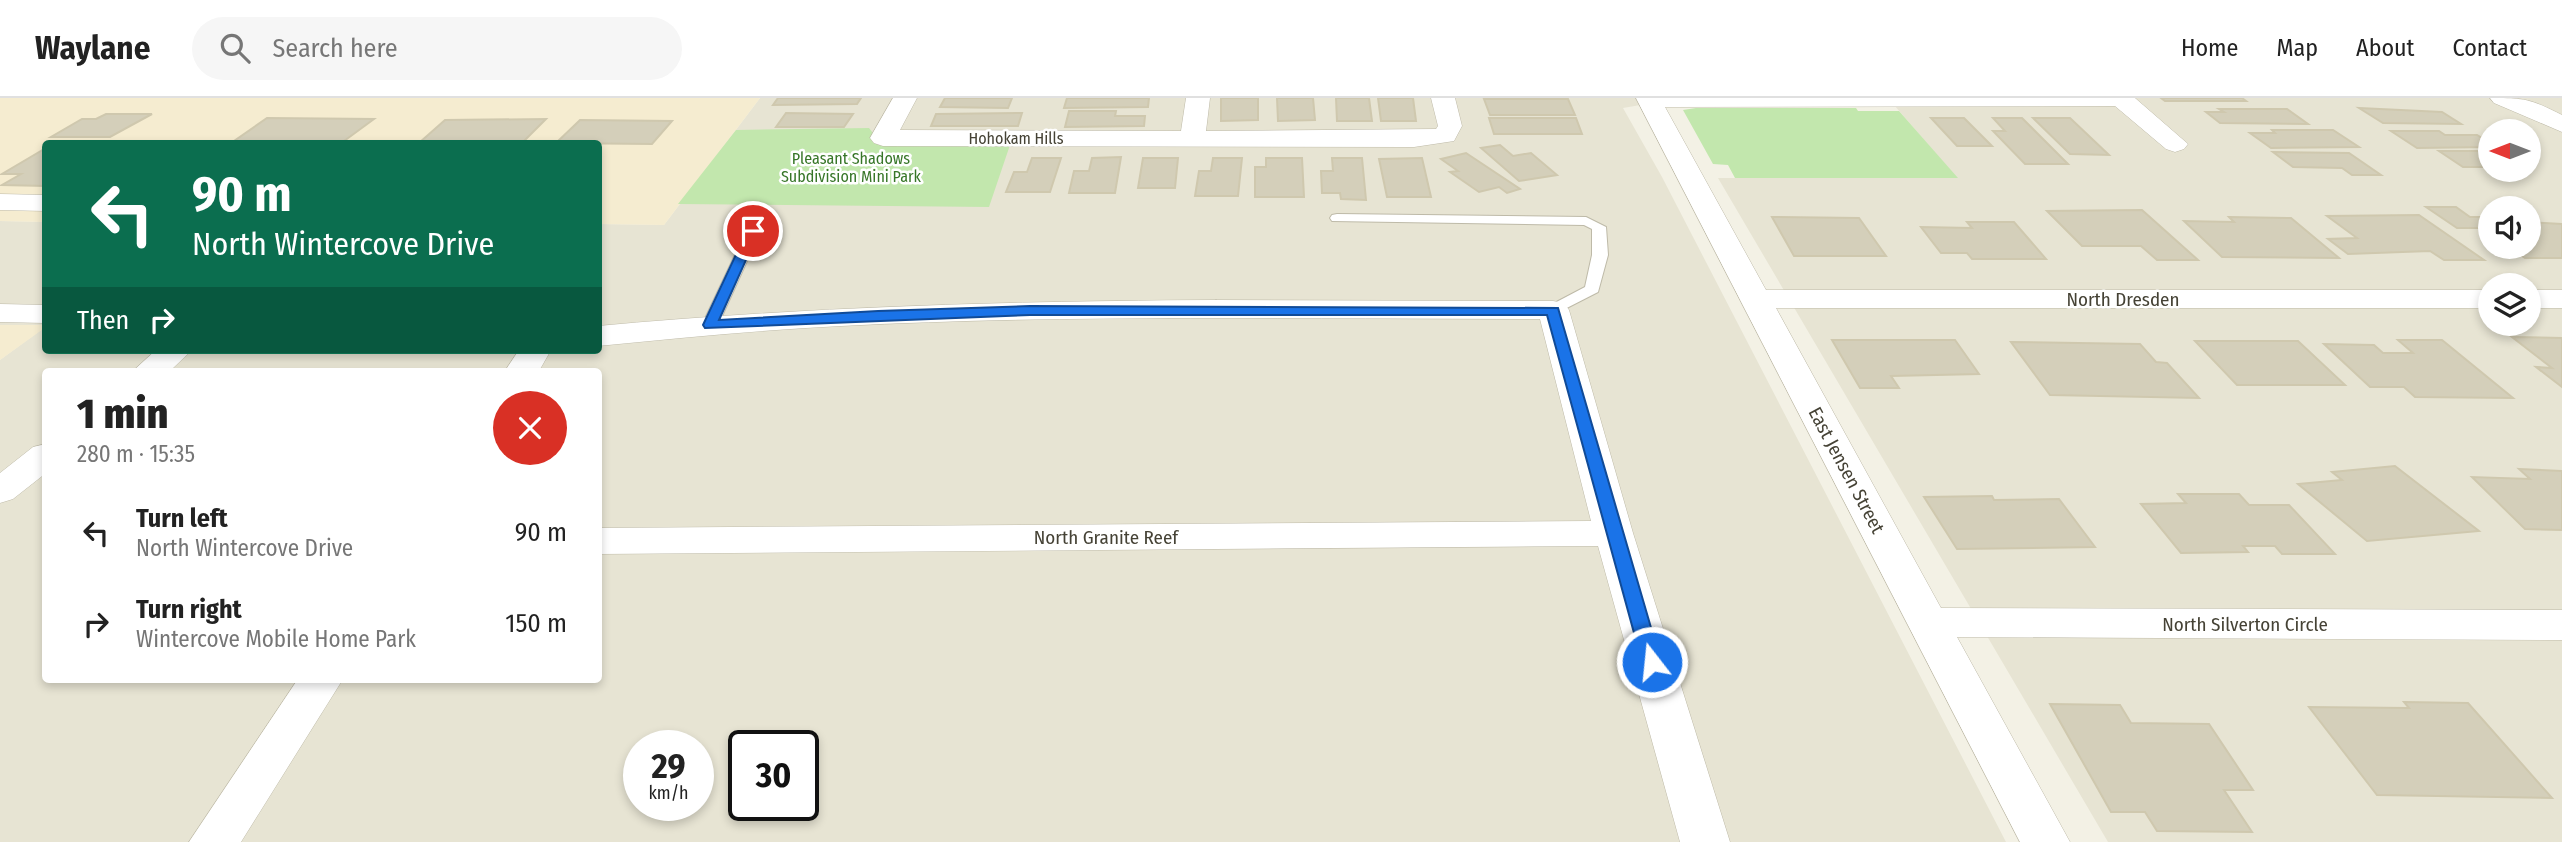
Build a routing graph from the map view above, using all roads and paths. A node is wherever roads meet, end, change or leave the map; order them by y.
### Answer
1 (905, 98) edge
2 (1198, 98) edge
3 (1443, 98) edge
4 (2502, 98) edge
5 (1649, 99) edge
6 (1835, 99) edge
7 (2121, 99) edge
8 (2562, 125) edge
9 (1193, 139) junction
10 (2175, 144) dead end
11 (0, 202) edge
12 (42, 203) edge
13 (764, 208) dead end
14 (1337, 218) dead end
15 (1756, 299) junction
16 (2478, 299) edge
17 (2541, 299) edge
18 (2562, 299) edge
19 (1553, 310) junction
20 (0, 313) edge
21 (42, 314) edge
22 (710, 325) junction
23 (602, 336) edge
24 (171, 354) edge
25 (154, 368) edge
26 (42, 457) edge
27 (0, 491) edge
28 (1614, 533) junction
29 (602, 541) edge
30 (1927, 622) junction
31 (2562, 625) edge
32 (318, 683) edge
33 (214, 842) edge
34 (1705, 842) edge
35 (2045, 842) edge

1 - 9 street, Hohokam Hills
2 - 9 street
3 - 9 street, Hohokam Hills
4 - 8 street
5 - 6 street
5 - 15 street, East Jensen Street
6 - 7 street
7 - 10 street
11 - 12 street
13 - 22 lane
14 - 19 lane
15 - 16 street, North Dresden
15 - 30 street, East Jensen Street
17 - 18 street
19 - 22 street
19 - 28 street
20 - 21 street
22 - 23 street
24 - 25 street
26 - 27 street
28 - 29 street, North Granite Reef
28 - 34 street
30 - 31 street, North Silverton Circle
30 - 35 street, East Jensen Street
32 - 33 street

